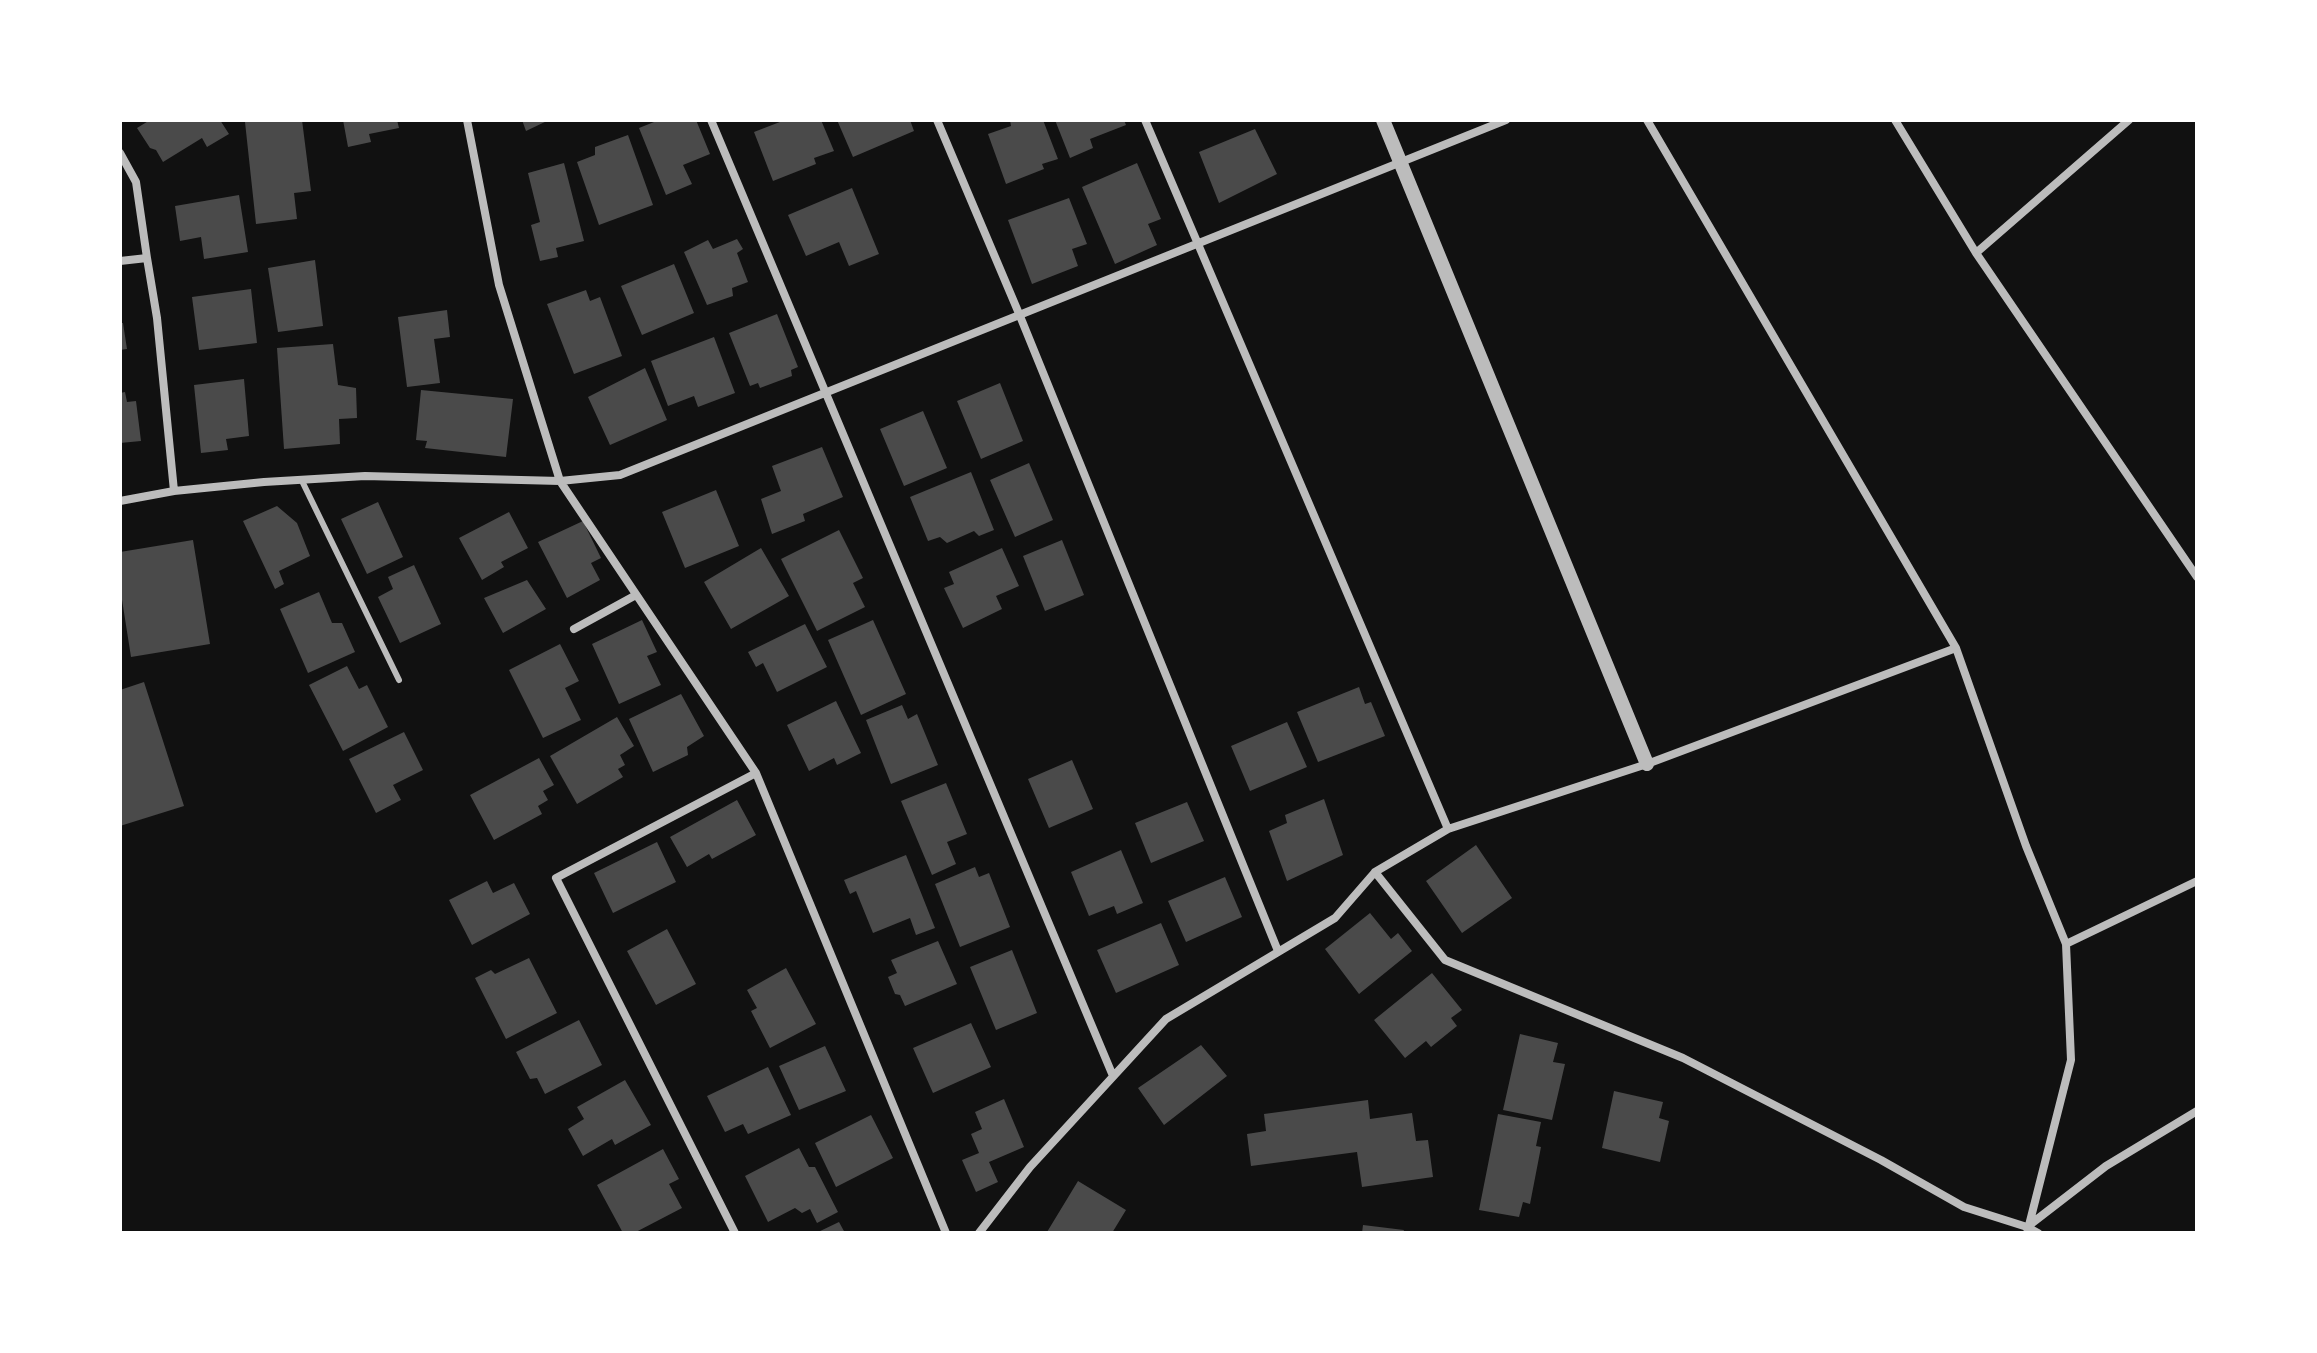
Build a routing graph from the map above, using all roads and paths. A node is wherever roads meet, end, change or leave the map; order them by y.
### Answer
1 (467, 120) edge
2 (711, 120) edge
3 (937, 120) edge
4 (1145, 120) edge
5 (1383, 120) edge
6 (1506, 120) edge
7 (1647, 120) edge
8 (1895, 120) edge
9 (2129, 120) edge
10 (120, 153) edge
11 (1400, 160) junction
12 (1195, 243) junction
13 (1976, 253) junction
14 (147, 258) junction
15 (120, 261) edge
16 (1020, 316) junction
17 (827, 394) junction
18 (302, 481) junction
19 (560, 481) junction
20 (174, 491) junction
21 (120, 501) edge
22 (2197, 577) edge
23 (636, 595) junction
24 (574, 629) dead end
25 (1956, 648) junction
26 (399, 680) dead end
27 (1647, 764) junction
28 (756, 773) junction
29 (1448, 829) junction
30 (1375, 872) junction
31 (2197, 881) edge
32 (2066, 944) junction
33 (1278, 951) junction
34 (1113, 1076) junction
35 (2197, 1111) edge
36 (2027, 1230) edge
37 (735, 1233) edge
38 (946, 1233) edge
39 (979, 1233) edge
40 (2038, 1233) edge

1 - 19 street
2 - 17 street
3 - 16 street
4 - 12 street
5 - 11 street
6 - 11 street
7 - 25 street
8 - 13 street
9 - 13 street
10 - 14 street
11 - 12 street
11 - 27 street
12 - 16 street
12 - 29 street
13 - 22 street
14 - 15 street
14 - 20 street
16 - 17 street
16 - 33 street
17 - 19 street
17 - 34 street
18 - 19 street
18 - 20 street
18 - 26 lane
19 - 23 street
20 - 21 street
23 - 24 street
23 - 28 street
25 - 27 street
25 - 32 street
27 - 29 street
28 - 37 street
28 - 38 street
29 - 30 street
30 - 33 street
30 - 36 street
31 - 32 street
32 - 36 street
33 - 34 street
34 - 39 street
35 - 36 street
36 - 40 street

